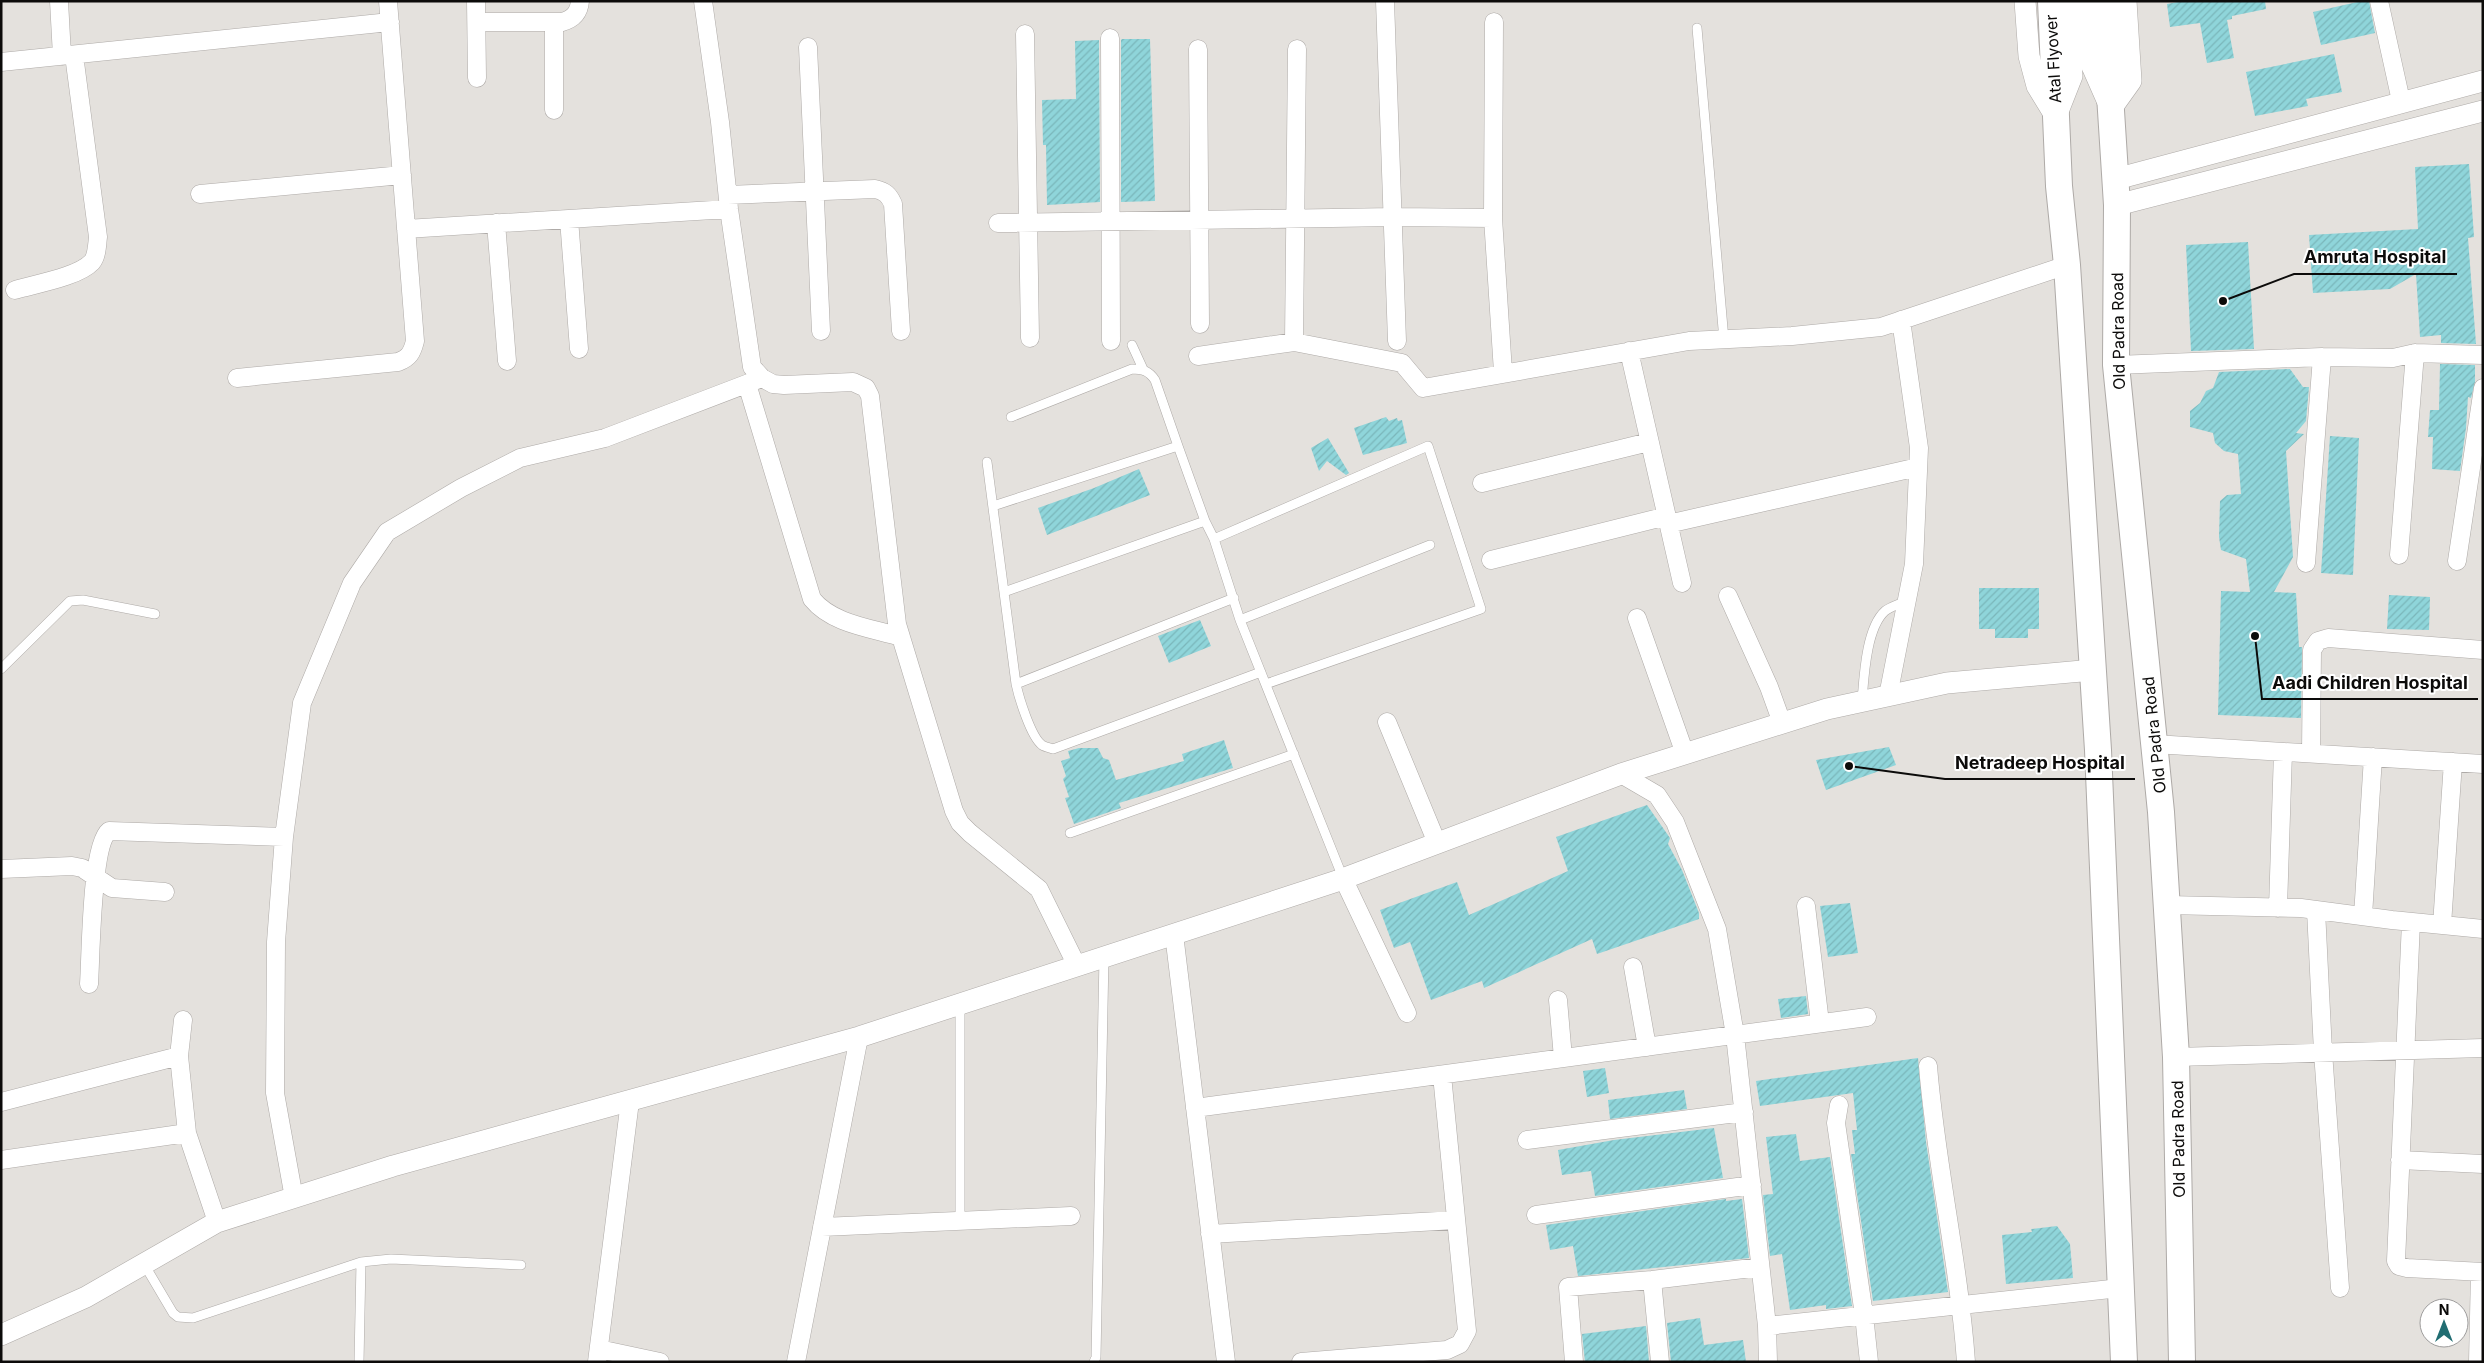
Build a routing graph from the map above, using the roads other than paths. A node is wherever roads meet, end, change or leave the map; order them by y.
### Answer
1 (59, 1) edge
2 (388, 1) edge
3 (476, 1) edge
4 (580, 1) edge
5 (703, 1) edge
6 (1385, 1) edge
7 (2025, 1) edge
8 (2051, 1) edge
9 (2067, 1) edge
10 (2086, 1) edge
11 (2104, 1) edge
12 (2126, 1) edge
13 (2379, 1) edge
14 (390, 22) junction
15 (477, 22) junction
16 (554, 22) junction
17 (1494, 22) dead end
18 (1697, 28) dead end
19 (1026, 34) dead end
20 (1110, 38) dead end
21 (808, 47) dead end
22 (1198, 49) dead end
23 (1297, 49) dead end
24 (68, 55) junction
25 (1, 62) edge
26 (477, 78) dead end
27 (2483, 81) edge
28 (2401, 101) junction
29 (2111, 109) junction
30 (554, 110) dead end
31 (2483, 111) edge
32 (2056, 117) junction
33 (402, 175) junction
34 (2116, 179) junction
35 (816, 192) junction
36 (200, 194) dead end
37 (728, 202) junction
38 (2117, 205) junction
39 (1394, 217) junction
40 (1493, 218) junction
41 (569, 219) junction
42 (1296, 219) junction
43 (1198, 221) junction
44 (1110, 222) junction
45 (496, 223) junction
46 (998, 223) dead end
47 (1030, 223) junction
48 (406, 228) junction
49 (2067, 264) junction
50 (16, 290) dead end
51 (1901, 320) junction
52 (1200, 324) dead end
53 (821, 331) dead end
54 (901, 331) dead end
55 (1030, 338) dead end
56 (1724, 340) junction
57 (1111, 341) dead end
58 (1397, 341) dead end
59 (1294, 342) junction
60 (1132, 345) dead end
61 (579, 349) dead end
62 (1629, 351) junction
63 (2415, 353) junction
64 (2483, 355) edge
65 (1198, 356) dead end
66 (2322, 358) junction
67 (507, 361) dead end
68 (2116, 365) junction
69 (1143, 369) junction
70 (1503, 372) junction
71 (237, 378) dead end
72 (754, 381) junction
73 (2483, 388) edge
74 (1010, 416) dead end
75 (1650, 442) junction
76 (1178, 446) junction
77 (987, 462) dead end
78 (1918, 466) junction
79 (1482, 483) dead end
80 (993, 506) junction
81 (1668, 520) junction
82 (1205, 521) junction
83 (1214, 539) junction
84 (1430, 545) dead end
85 (2399, 555) dead end
86 (1491, 560) dead end
87 (2457, 561) dead end
88 (2306, 563) dead end
89 (1682, 583) dead end
90 (1004, 592) junction
91 (1728, 596) dead end
92 (1234, 598) junction
93 (1906, 601) junction
94 (155, 614) dead end
95 (1637, 618) dead end
96 (1240, 620) junction
97 (901, 637) junction
98 (2483, 650) edge
99 (1, 669) edge
100 (2093, 670) junction
101 (1261, 672) junction
102 (1016, 684) junction
103 (1266, 684) junction
104 (1888, 696) junction
105 (1862, 701) junction
106 (1387, 722) dead end
107 (1782, 723) junction
108 (2154, 744) junction
109 (2283, 752) junction
110 (2311, 753) junction
111 (1294, 754) junction
112 (1685, 754) junction
113 (2373, 757) junction
114 (2453, 762) junction
115 (2483, 764) edge
116 (1621, 774) junction
117 (1070, 833) dead end
118 (284, 836) junction
119 (1437, 843) junction
120 (1, 869) edge
121 (95, 877) junction
122 (1344, 878) junction
123 (165, 892) dead end
124 (2167, 905) junction
125 (1806, 906) dead end
126 (2278, 908) junction
127 (2316, 910) junction
128 (2363, 916) junction
129 (2411, 922) junction
130 (2442, 925) junction
131 (2483, 928) edge
132 (1174, 934) junction
133 (1104, 957) junction
134 (1077, 966) junction
135 (1633, 966) dead end
136 (89, 984) dead end
137 (1558, 1000) dead end
138 (960, 1004) junction
139 (1407, 1013) dead end
140 (1867, 1017) dead end
141 (183, 1020) dead end
142 (1820, 1023) junction
143 (1735, 1035) junction
144 (859, 1038) junction
145 (1647, 1047) junction
146 (2483, 1048) edge
147 (2404, 1050) junction
148 (2323, 1052) junction
149 (179, 1056) junction
150 (2176, 1057) junction
151 (1563, 1058) junction
152 (1928, 1066) dead end
153 (1442, 1075) junction
154 (630, 1101) junction
155 (1, 1102) edge
156 (1839, 1104) dead end
157 (1195, 1108) junction
158 (1744, 1112) junction
159 (186, 1133) junction
160 (1527, 1140) dead end
161 (1, 1160) edge
162 (2400, 1160) junction
163 (2483, 1164) edge
164 (1752, 1185) junction
165 (294, 1198) junction
166 (1536, 1215) dead end
167 (1071, 1216) dead end
168 (1456, 1220) junction
169 (217, 1222) junction
170 (960, 1222) junction
171 (822, 1227) junction
172 (1210, 1234) junction
173 (361, 1262) junction
174 (144, 1264) junction
175 (522, 1265) dead end
176 (1760, 1267) junction
177 (2482, 1272) edge
178 (1652, 1280) junction
179 (2120, 1288) junction
180 (2340, 1288) dead end
181 (1962, 1305) junction
182 (1864, 1315) junction
183 (1767, 1326) junction
184 (1, 1335) edge
185 (598, 1355) edge
186 (359, 1362) edge
187 (660, 1362) edge
188 (796, 1362) edge
189 (1094, 1362) edge
190 (1226, 1362) edge
191 (1301, 1362) edge
192 (1574, 1362) edge
193 (1660, 1362) edge
194 (1768, 1362) edge
195 (1869, 1362) edge
196 (1966, 1362) edge
197 (2124, 1362) edge
198 (2182, 1362) edge
199 (2478, 1362) edge

1 - 24 street
2 - 14 street
3 - 15 street
4 - 16 street
5 - 37 street
6 - 39 street
7 - 32 street
8 - 32 main road, Atal Flyover
9 - 32 street
10 - 29 street
11 - 29 main road
12 - 29 street
13 - 28 street
14 - 24 street
14 - 33 street
15 - 16 street
15 - 26 street
16 - 30 street
17 - 40 street
18 - 56 lane
19 - 47 street
20 - 44 street
21 - 35 street
22 - 43 street
23 - 42 street
24 - 25 street
24 - 50 street
27 - 28 street
28 - 34 street
29 - 34 main road, Old Padra Road
31 - 38 street
32 - 49 main road
33 - 36 street
33 - 48 street
34 - 38 main road, Old Padra Road
35 - 37 street
35 - 53 street
35 - 54 street
37 - 41 street
37 - 72 street
38 - 68 main road, Old Padra Road
39 - 40 street
39 - 42 street
39 - 58 street
40 - 70 street
41 - 45 street
41 - 61 street
42 - 43 street
42 - 59 street
43 - 44 street
43 - 52 street
44 - 47 street
44 - 57 street
45 - 48 street
45 - 67 street
46 - 47 street
47 - 55 street
48 - 71 street
49 - 51 street
49 - 100 main road
51 - 56 street
51 - 78 street
56 - 62 street
59 - 65 street
59 - 70 street
60 - 69 lane
62 - 70 street
62 - 75 street
63 - 64 street
63 - 66 street
63 - 85 street
66 - 68 street
66 - 88 street
68 - 108 main road, Old Padra Road
69 - 74 lane
69 - 76 lane
72 - 97 street
72 - 97 street
72 - 118 street
73 - 87 street
75 - 79 street
75 - 81 street
76 - 80 lane
76 - 82 lane
77 - 80 lane
78 - 81 street
78 - 93 street
80 - 90 lane
81 - 86 street
81 - 89 street
82 - 83 lane
82 - 90 lane
83 - 92 lane
83 - 103 lane
84 - 96 lane
90 - 102 lane
91 - 107 street
92 - 96 lane
92 - 102 lane
93 - 104 street
93 - 105 lane
94 - 99 lane
95 - 112 street
96 - 101 lane
97 - 134 street
98 - 110 street
100 - 104 street
100 - 179 main road
101 - 102 lane
101 - 103 lane
103 - 111 lane
104 - 105 street
105 - 107 street
106 - 119 street
107 - 112 street
108 - 109 street
108 - 124 main road, Old Padra Road
109 - 110 street
109 - 126 street
110 - 113 street
111 - 117 lane
111 - 122 lane
112 - 116 street
113 - 114 street
113 - 128 street
114 - 115 street
114 - 130 street
116 - 119 street
116 - 143 street
118 - 121 street
118 - 165 street
119 - 122 street
120 - 121 street
121 - 123 street
121 - 136 street
122 - 132 street
122 - 139 street
124 - 126 street
124 - 150 main road, Old Padra Road
125 - 142 street
126 - 127 street
127 - 128 street
127 - 148 street
128 - 129 street
129 - 130 street
129 - 147 street
130 - 131 street
132 - 133 street
132 - 157 street
133 - 134 street
133 - 189 lane
134 - 138 street
135 - 145 street
137 - 151 street
138 - 144 street
138 - 170 lane
140 - 142 street
141 - 149 street
142 - 143 street
143 - 145 street
143 - 158 street
144 - 154 street
144 - 171 street
145 - 151 street
146 - 147 street
147 - 148 street
147 - 162 street
148 - 150 street
148 - 180 street
149 - 155 street
149 - 159 street
150 - 198 main road, Old Padra Road
151 - 153 street
152 - 181 street
153 - 157 street
153 - 168 street
154 - 165 street
154 - 185 street
156 - 182 street
157 - 172 street
158 - 160 street
158 - 164 street
159 - 161 street
159 - 169 street
162 - 163 street
162 - 177 street
164 - 166 street
164 - 176 street
165 - 169 street
167 - 170 street
168 - 172 street
168 - 191 street
169 - 174 street
170 - 171 street
171 - 188 street
172 - 190 street
173 - 174 lane
173 - 175 lane
173 - 186 lane
174 - 184 street
176 - 178 street
176 - 183 street
177 - 199 street
178 - 192 street
178 - 193 street
179 - 181 street
179 - 197 main road
181 - 182 street
181 - 196 street
182 - 183 street
182 - 195 street
183 - 194 street
185 - 187 street

